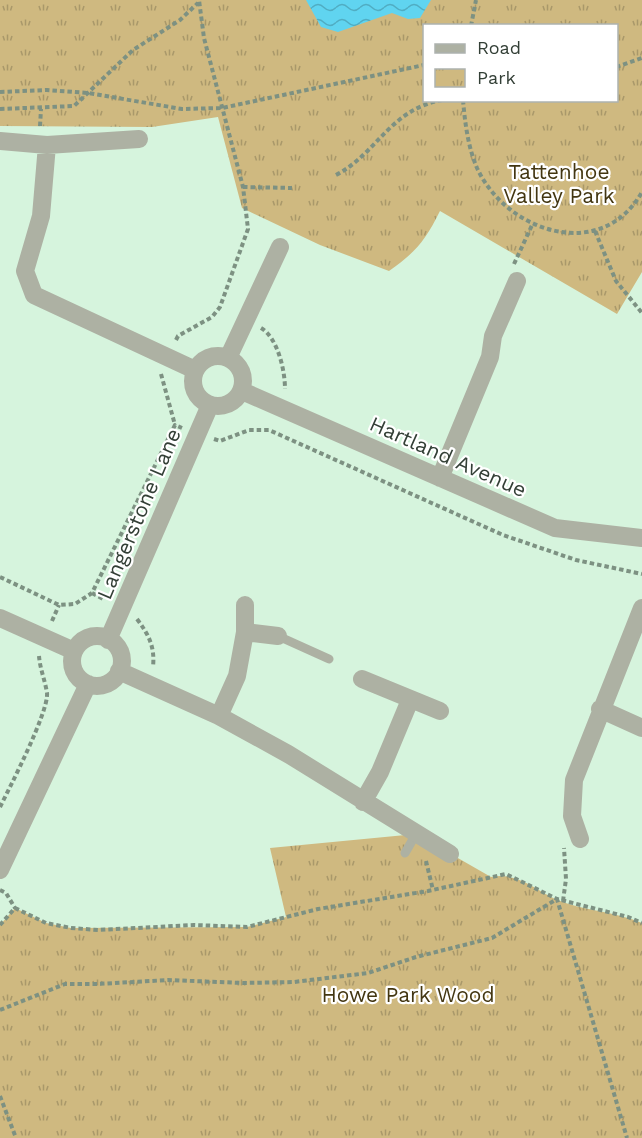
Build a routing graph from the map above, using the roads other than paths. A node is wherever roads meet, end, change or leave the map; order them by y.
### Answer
1 (139, 139) dead end
2 (0, 141) edge
3 (47, 145) junction
4 (280, 247) dead end
5 (517, 281) road end
6 (228, 358) junction
7 (195, 370) junction
8 (242, 391) junction
9 (210, 405) junction
10 (440, 478) junction
11 (642, 538) edge
12 (245, 605) dead end
13 (642, 608) edge
14 (0, 618) edge
15 (245, 632) junction
16 (278, 636) joint
17 (108, 640) junction
18 (74, 651) junction
19 (329, 659) dead end
20 (119, 671) junction
21 (362, 679) dead end
22 (88, 684) junction
23 (410, 700) junction
24 (600, 709) junction
25 (440, 711) dead end
26 (219, 716) junction
27 (642, 728) edge
28 (363, 802) junction
29 (416, 834) junction
30 (580, 839) road end
31 (405, 853) dead end
32 (450, 854) dead end
33 (0, 870) edge

1 - 3 street
2 - 3 street
3 - 7 street
4 - 6 street
5 - 10 street
6 - 7 street
6 - 8 street
7 - 9 street
8 - 9 street
8 - 10 street, Hartland Avenue
9 - 17 street, Langerstone Lane
10 - 11 street, Hartland Avenue
12 - 15 street
13 - 24 street
14 - 18 street
15 - 16 street
15 - 26 street
16 - 19 lane
17 - 18 street
17 - 20 street
18 - 22 street
20 - 22 street
20 - 26 street
21 - 23 street
22 - 33 street
23 - 25 street
23 - 28 street
24 - 27 street
24 - 30 street
26 - 28 street
28 - 29 street
29 - 31 lane
29 - 32 street

